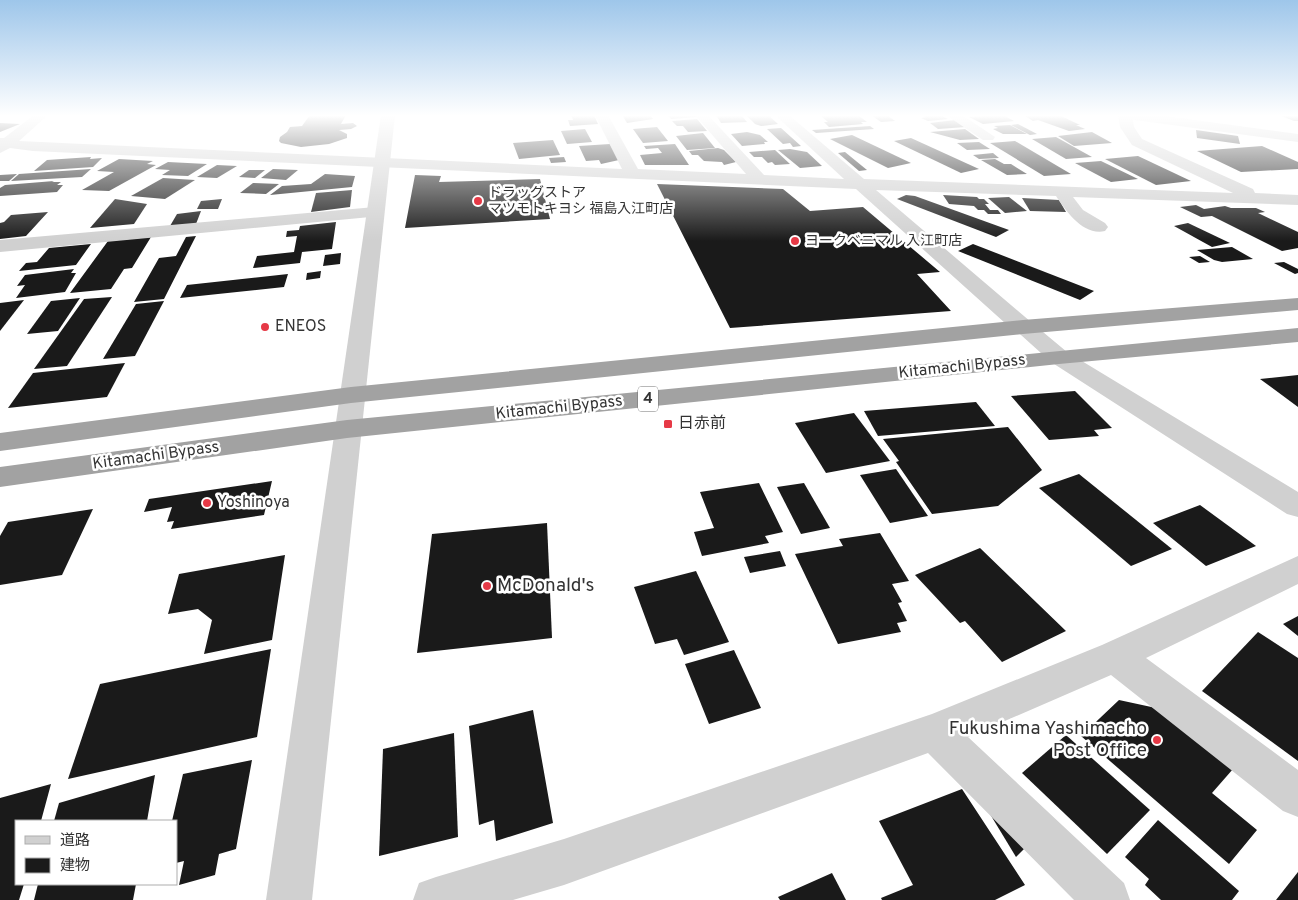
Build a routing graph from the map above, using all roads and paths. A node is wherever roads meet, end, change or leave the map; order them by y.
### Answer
1 (238, 157) edge
2 (383, 157) edge
3 (624, 157) edge
4 (738, 157) edge
5 (828, 157) edge
6 (1169, 157) edge
7 (382, 164) junction
8 (633, 174) junction
9 (758, 179) junction
10 (858, 184) junction
11 (1061, 192) junction
12 (1258, 199) junction
13 (1294, 207) edge
14 (375, 212) junction
15 (1100, 227) dead end
16 (0, 246) edge
17 (1298, 304) edge
18 (1023, 327) junction
19 (1298, 336) edge
20 (1059, 357) junction
21 (351, 395) junction
22 (347, 429) junction
23 (0, 442) edge
24 (0, 478) edge
25 (1298, 506) edge
26 (1298, 569) edge
27 (1115, 656) junction
28 (934, 732) junction
29 (1298, 796) edge
30 (289, 900) edge
31 (436, 900) edge
32 (1107, 900) edge

1 - 7 street
2 - 7 street
3 - 8 street
4 - 9 street
5 - 10 street
6 - 12 street
7 - 8 street
7 - 14 street
8 - 9 street
9 - 10 street
10 - 11 street
10 - 18 street
11 - 12 street
11 - 15 street
12 - 13 street
14 - 16 street
14 - 21 street
17 - 18 highway, Kitamachi Bypass / 4
18 - 20 street
18 - 21 highway, Kitamachi Bypass / 4
19 - 20 highway, Kitamachi Bypass / 4
20 - 22 highway, Kitamachi Bypass / 4
20 - 25 street
21 - 22 street
21 - 23 highway, Kitamachi Bypass / 4
22 - 24 highway, Kitamachi Bypass / 4
22 - 30 street
26 - 27 street
27 - 28 street
27 - 29 street
28 - 31 street
28 - 32 street

